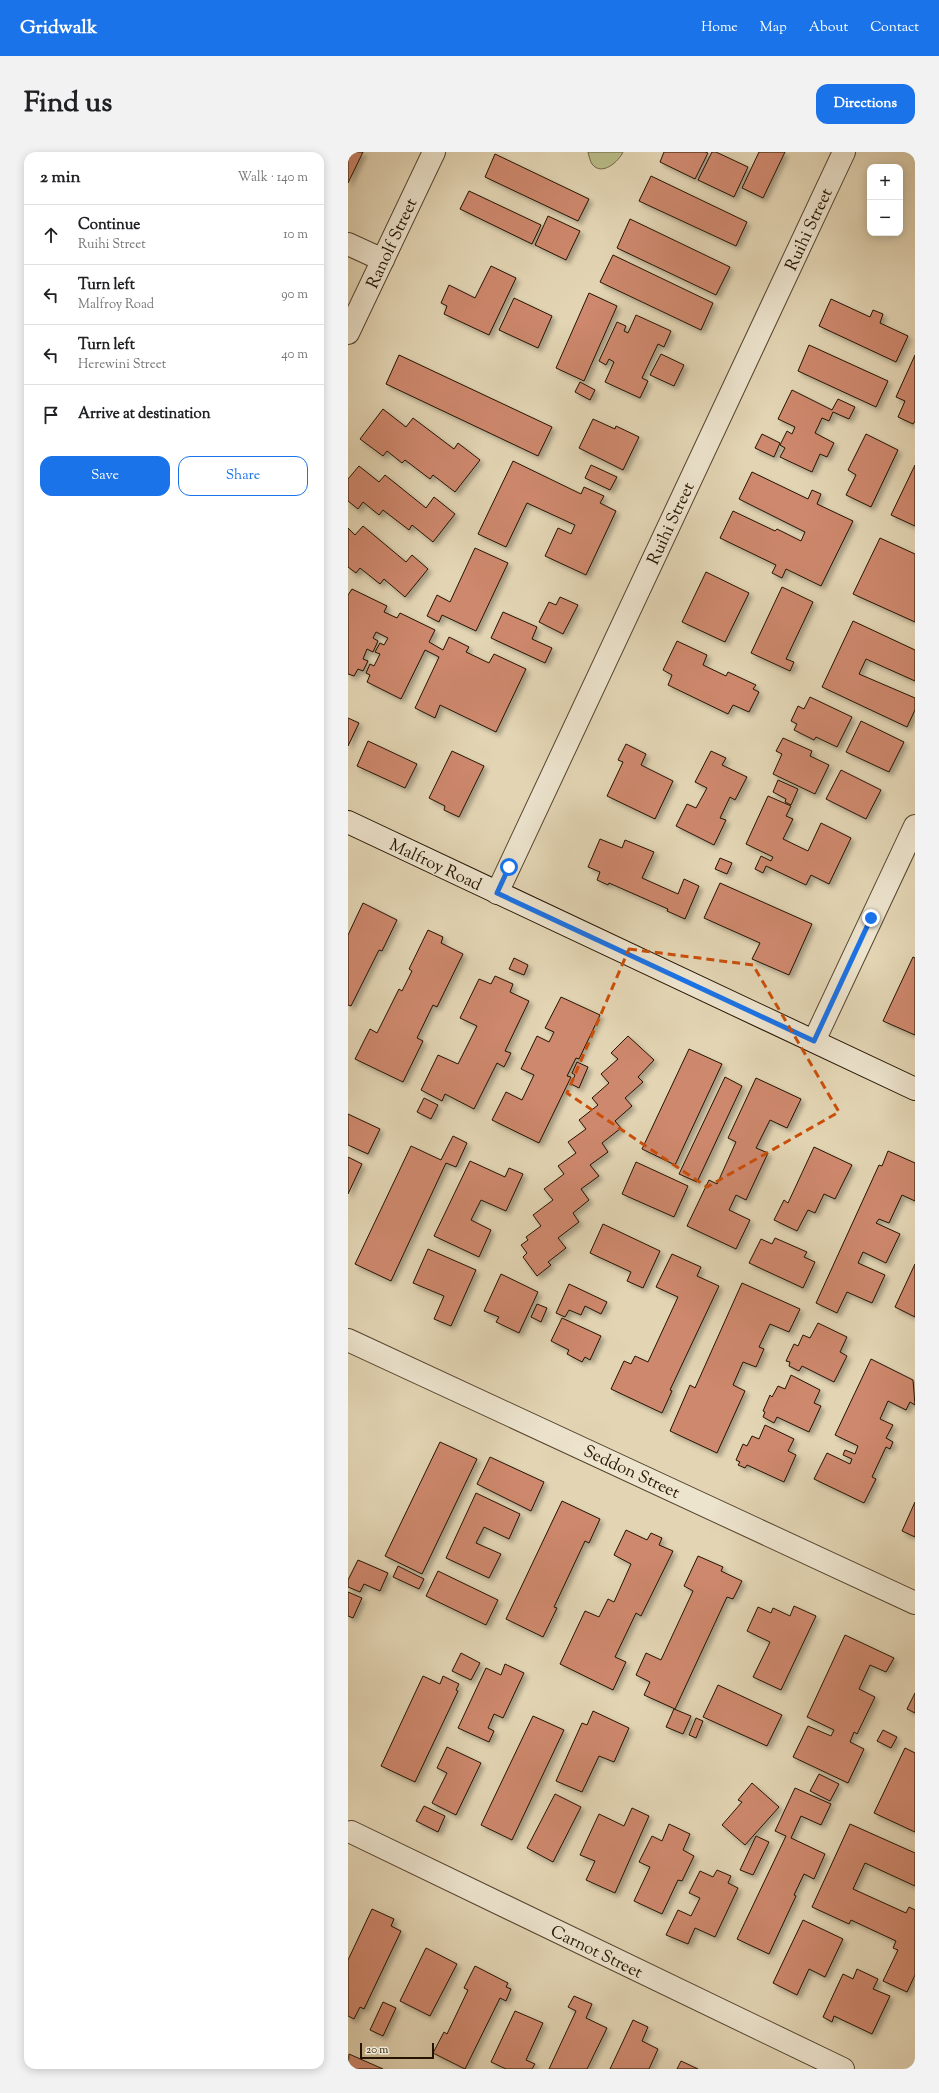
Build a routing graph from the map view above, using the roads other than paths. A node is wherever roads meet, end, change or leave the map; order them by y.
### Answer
1 (434, 152) edge
2 (844, 152) edge
3 (348, 244) edge
4 (383, 260) junction
5 (348, 333) edge
6 (348, 822) edge
7 (915, 826) edge
8 (497, 893) junction
9 (814, 1041) junction
10 (915, 1089) edge
11 (348, 1340) edge
12 (915, 1603) edge
13 (351, 1832) dead end
14 (843, 2069) edge

1 - 4 street, Ranolf Street
2 - 8 street, Ruihi Street
3 - 4 street
4 - 5 street, Ranolf Street
6 - 8 street, Malfroy Road
7 - 9 street
8 - 9 street, Malfroy Road
9 - 10 street, Malfroy Road
11 - 12 street, Seddon Street
13 - 14 street, Carnot Street

